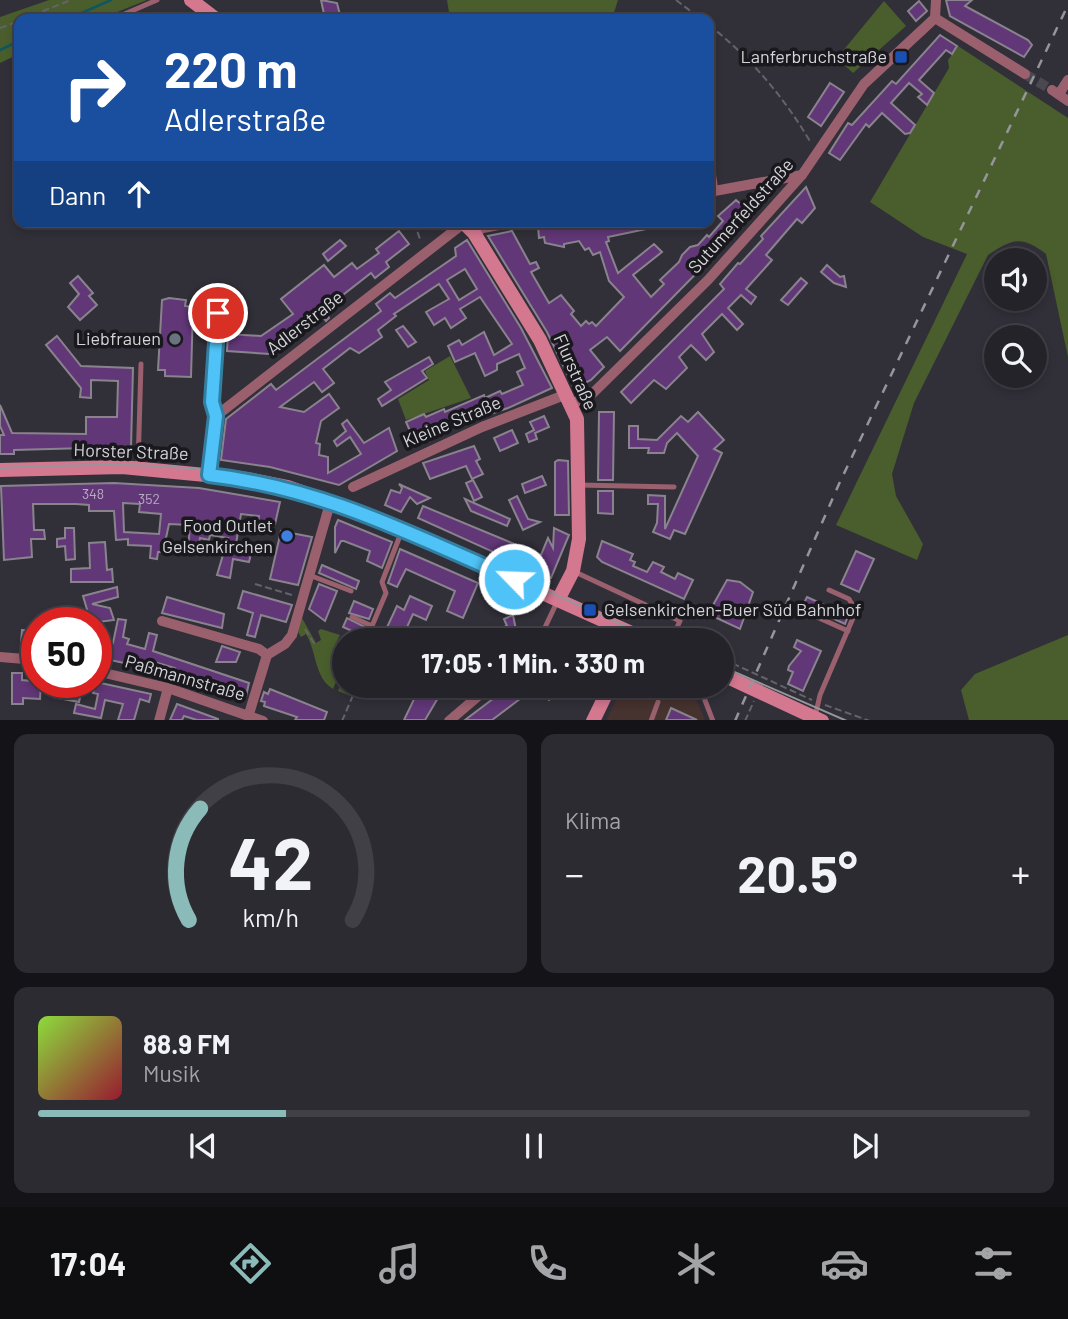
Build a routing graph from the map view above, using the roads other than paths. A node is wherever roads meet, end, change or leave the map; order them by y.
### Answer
1 (157, 0) edge
2 (191, 0) edge
3 (936, 0) edge
4 (125, 14) edge
5 (209, 14) edge
6 (936, 18) junction
7 (1025, 74) tunnel mouth
8 (1068, 80) edge
9 (1060, 95) edge
10 (803, 175) junction
11 (714, 191) edge
12 (464, 228) edge
13 (468, 228) edge
14 (218, 313) dead end
15 (141, 364) dead end
16 (569, 399) junction
17 (216, 416) junction
18 (138, 469) junction
19 (0, 470) edge
20 (209, 475) junction
21 (579, 485) junction
22 (353, 487) dead end
23 (674, 487) dead end
24 (331, 500) junction
25 (402, 530) junction
26 (573, 571) junction
27 (309, 575) junction
28 (829, 590) dead end
29 (351, 591) dead end
30 (559, 598) junction
31 (808, 613) dead end
32 (352, 617) dead end
33 (162, 621) dead end
34 (545, 628) edge
35 (617, 628) edge
36 (677, 628) edge
37 (848, 631) junction
38 (267, 655) junction
39 (0, 657) edge
40 (21, 659) edge
41 (112, 675) edge
42 (734, 680) edge
43 (168, 688) junction
44 (476, 698) edge
45 (604, 698) edge
46 (704, 698) edge
47 (658, 702) dead end
48 (819, 709) edge
49 (249, 714) junction
50 (799, 716) edge
51 (159, 720) edge
52 (263, 720) edge
53 (449, 720) edge
54 (593, 720) edge
55 (651, 720) edge
56 (713, 720) edge

1 - 4 lane
2 - 5 main road
3 - 6 street
6 - 7 street
6 - 10 street, Sutumerfeldstraße
8 - 9 street
10 - 11 street
10 - 16 street, Sutumerfeldstraße
12 - 17 street, Adlerstraße
13 - 16 main road, Flurstraße
14 - 17 lane
15 - 18 lane
16 - 21 main road, Flurstraße
16 - 22 street, Kleine Straße
17 - 20 street
18 - 19 main road, Horster Straße
18 - 20 main road, Horster Straße
20 - 24 main road, Horster Straße
21 - 23 lane
21 - 26 main road, Flurstraße
24 - 25 main road, Horster Straße
24 - 27 street
25 - 30 main road, Horster Straße
25 - 32 lane
26 - 30 main road, Flurstraße
26 - 36 lane
27 - 29 lane
27 - 38 street
28 - 37 lane
30 - 34 lane
30 - 35 main road, Horster Straße
31 - 37 lane
33 - 38 street
37 - 48 lane
38 - 49 street
39 - 40 street
41 - 43 street, Paßmannstraße
42 - 50 main road
43 - 49 street, Paßmannstraße
43 - 51 street
44 - 53 street
45 - 54 main road
46 - 56 lane
47 - 55 lane
48 - 50 main road
49 - 52 street, Paßmannstraße

